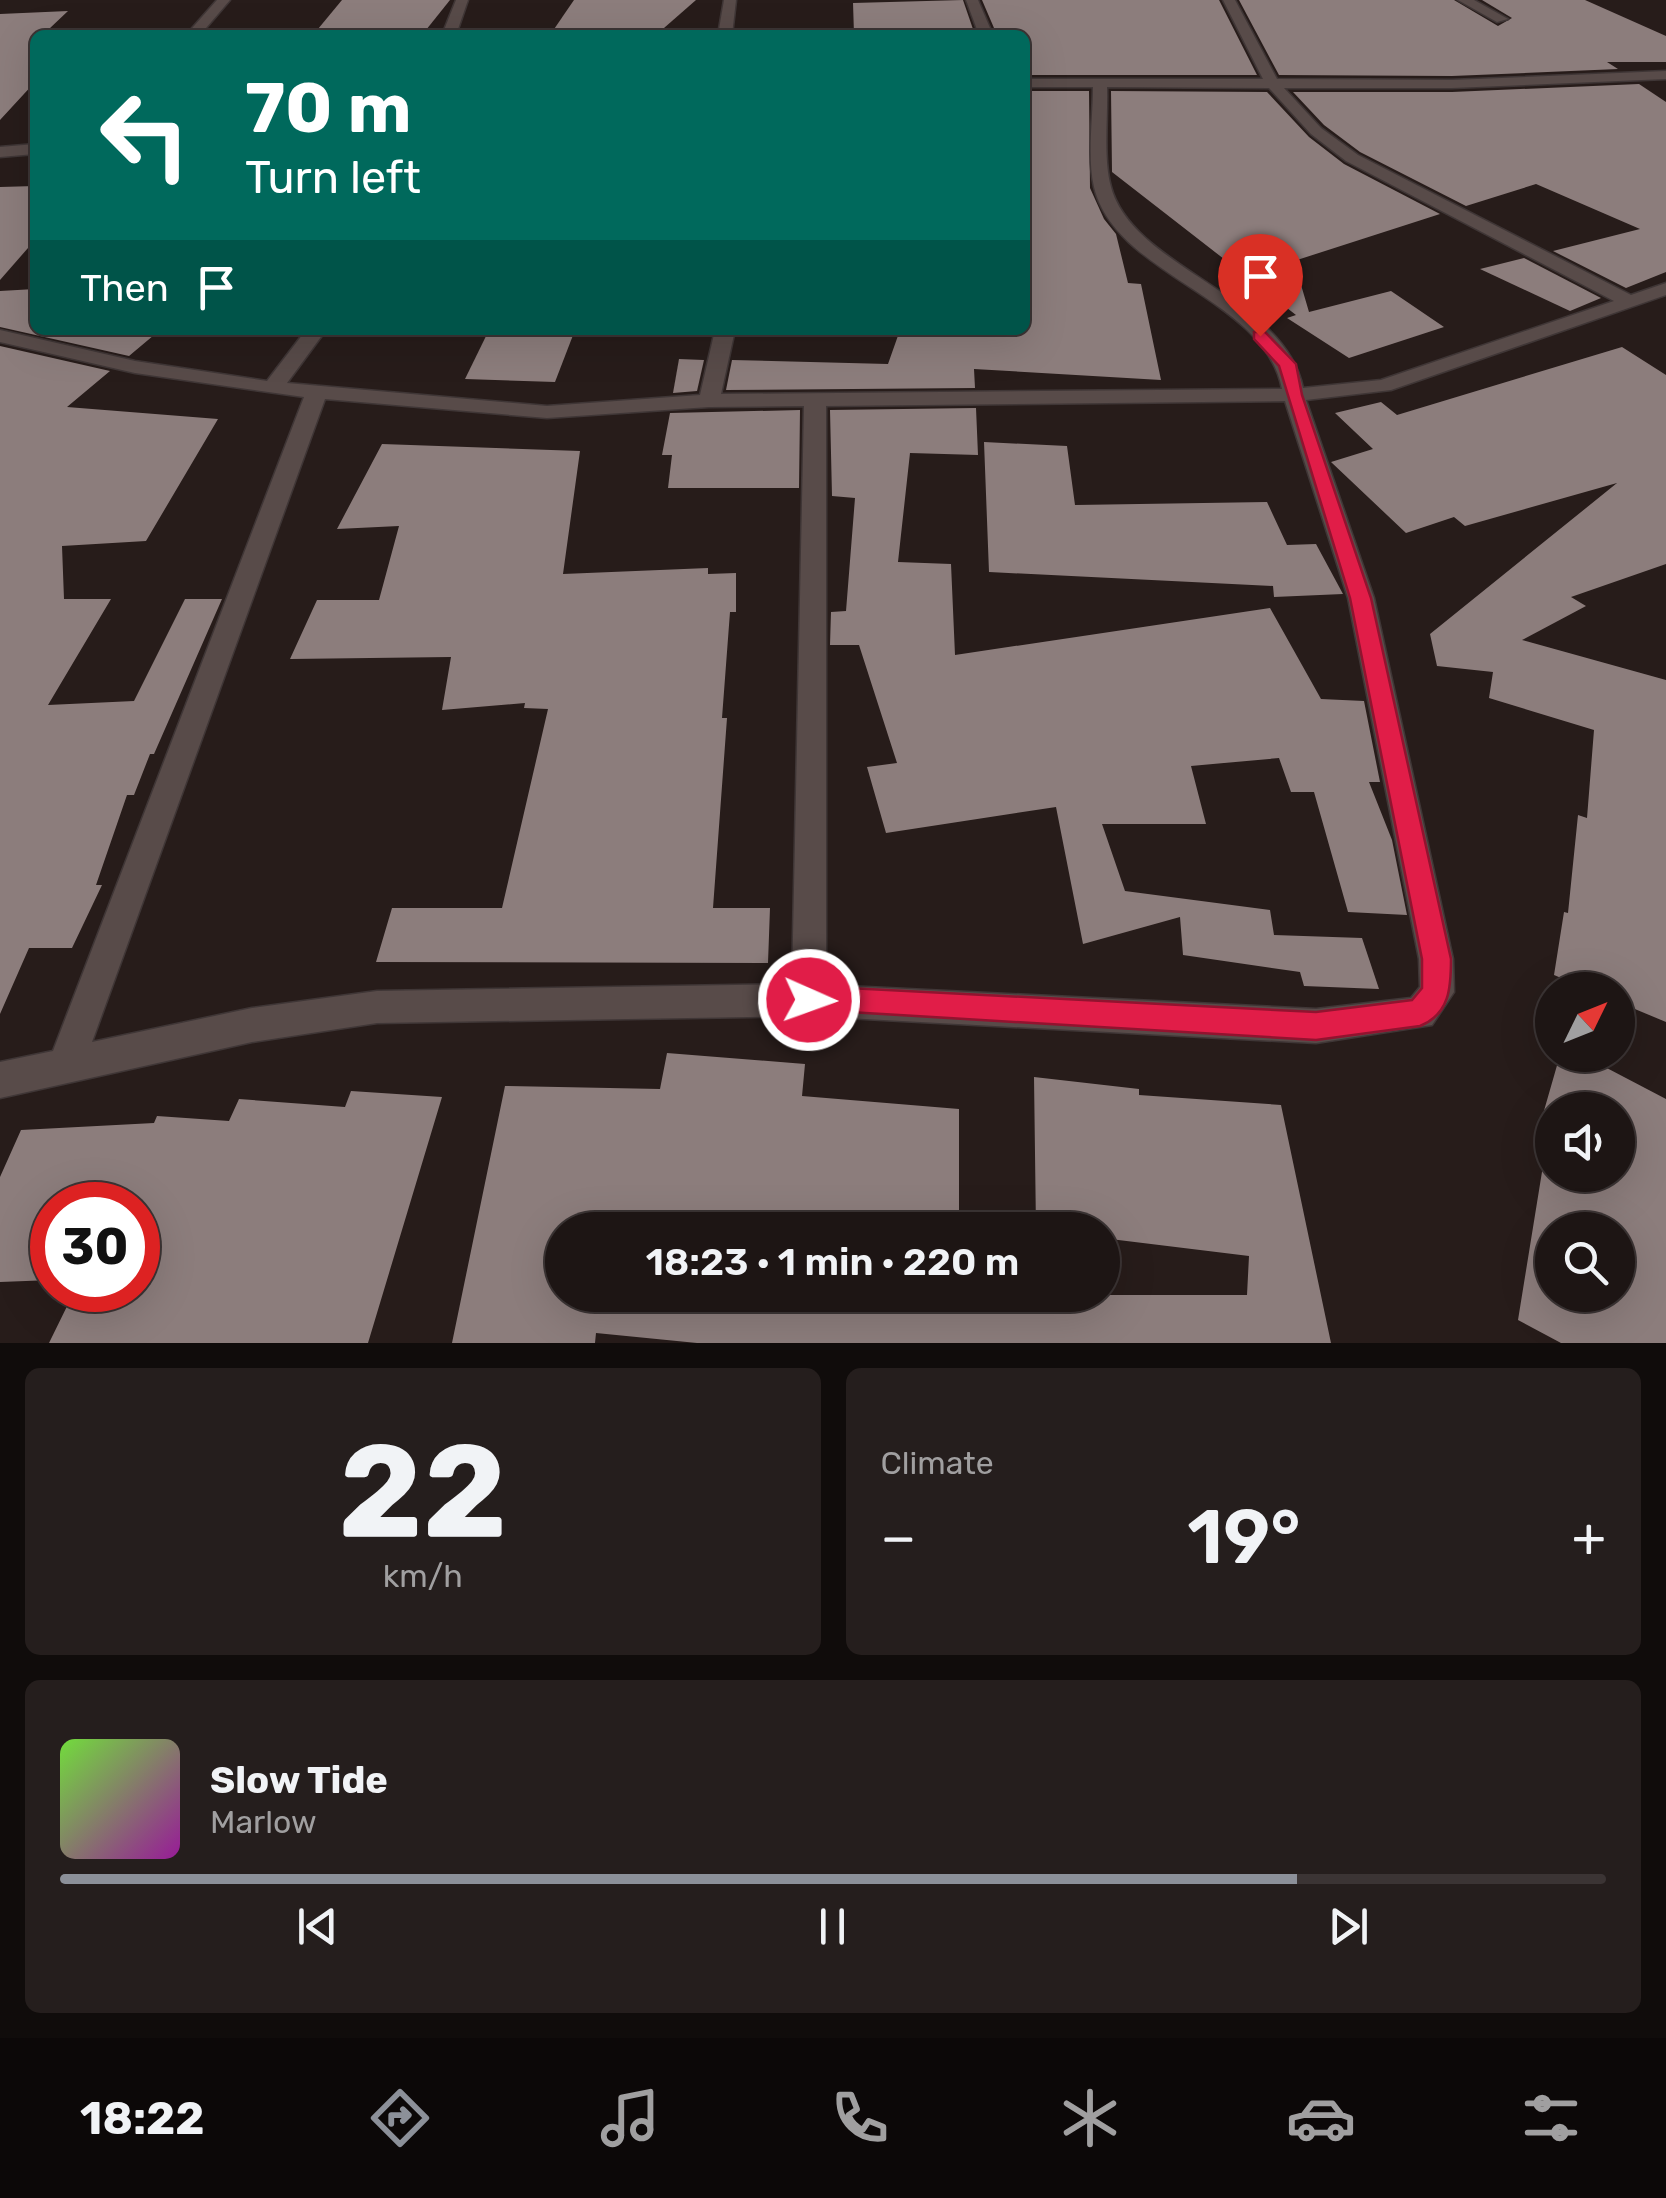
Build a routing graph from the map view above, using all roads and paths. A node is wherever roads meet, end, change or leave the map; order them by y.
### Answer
1 (224, 0) edge
2 (462, 0) edge
3 (730, 0) edge
4 (972, 0) edge
5 (1229, 0) edge
6 (1464, 0) edge
7 (1502, 19) dead end
8 (197, 30) edge
9 (451, 30) edge
10 (726, 30) edge
11 (984, 30) edge
12 (1666, 75) edge
13 (1100, 80) junction
14 (1272, 82) junction
15 (1030, 83) edge
16 (30, 149) edge
17 (0, 152) edge
18 (1666, 289) edge
19 (1626, 300) junction
20 (312, 335) edge
21 (724, 335) edge
22 (0, 336) edge
23 (272, 388) junction
24 (318, 389) junction
25 (1294, 395) junction
26 (709, 400) junction
27 (815, 400) junction
28 (809, 1000) junction
29 (66, 1064) junction
30 (0, 1080) edge

1 - 8 street
2 - 9 street
3 - 10 street
4 - 11 street
5 - 14 street
6 - 7 street
12 - 14 street
13 - 14 street
13 - 15 street
13 - 25 street
14 - 19 street
16 - 17 street
18 - 19 street
19 - 25 street
20 - 23 street
21 - 26 street
22 - 23 street
23 - 24 street
24 - 26 street
24 - 29 street
25 - 27 street
25 - 28 street
26 - 27 street
27 - 28 street
28 - 29 street
29 - 30 street

